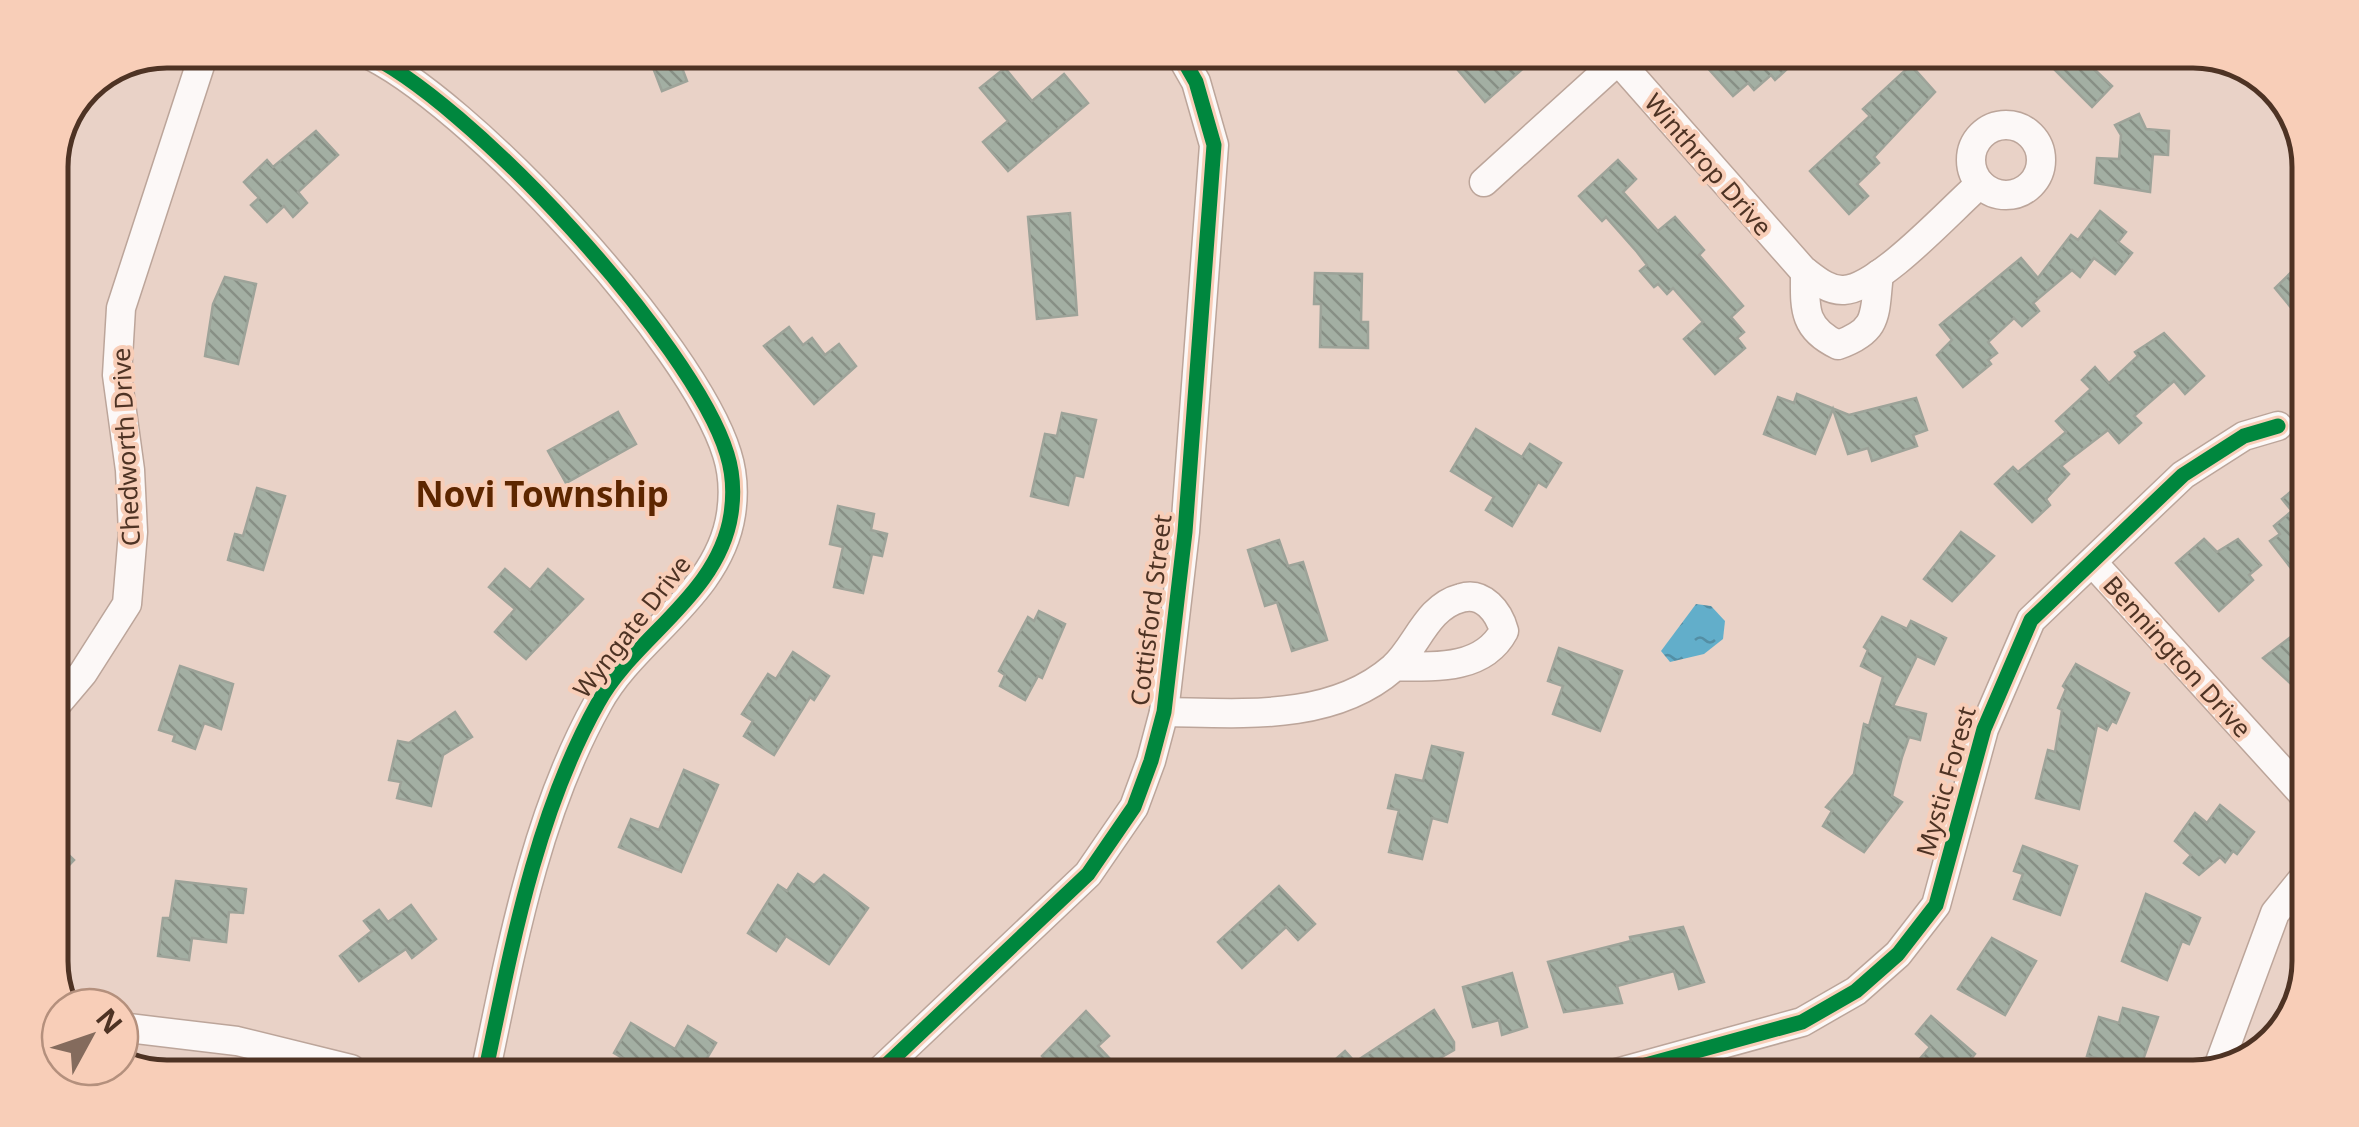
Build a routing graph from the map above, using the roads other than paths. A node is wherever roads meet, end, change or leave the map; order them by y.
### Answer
1 (200, 68) edge
2 (387, 68) edge
3 (1188, 68) edge
4 (1607, 68) edge
5 (1627, 68) edge
6 (1484, 182) dead end
7 (1980, 184) dead end
8 (1805, 272) junction
9 (1879, 274) junction
10 (2278, 426) dead end
11 (2093, 563) junction
12 (1395, 666) dead end
13 (68, 691) edge
14 (1164, 712) junction
15 (2292, 782) edge
16 (2292, 893) edge
17 (140, 1029) edge
18 (2223, 1054) edge
19 (314, 1060) edge
20 (488, 1060) edge
21 (892, 1060) edge
22 (1695, 1060) edge

1 - 13 street, Chedworth Drive
2 - 20 street, Wyngate Drive
3 - 14 street, Cottisford Street
4 - 6 street
5 - 8 street, Winthrop Drive
7 - 9 street
8 - 9 street, Winthrop Drive
8 - 9 street
10 - 11 street, Mystic Forest
11 - 15 street, Bennington Drive
11 - 22 street, Mystic Forest
12 - 14 street
14 - 21 street, Cottisford Street
16 - 18 street
17 - 19 street

